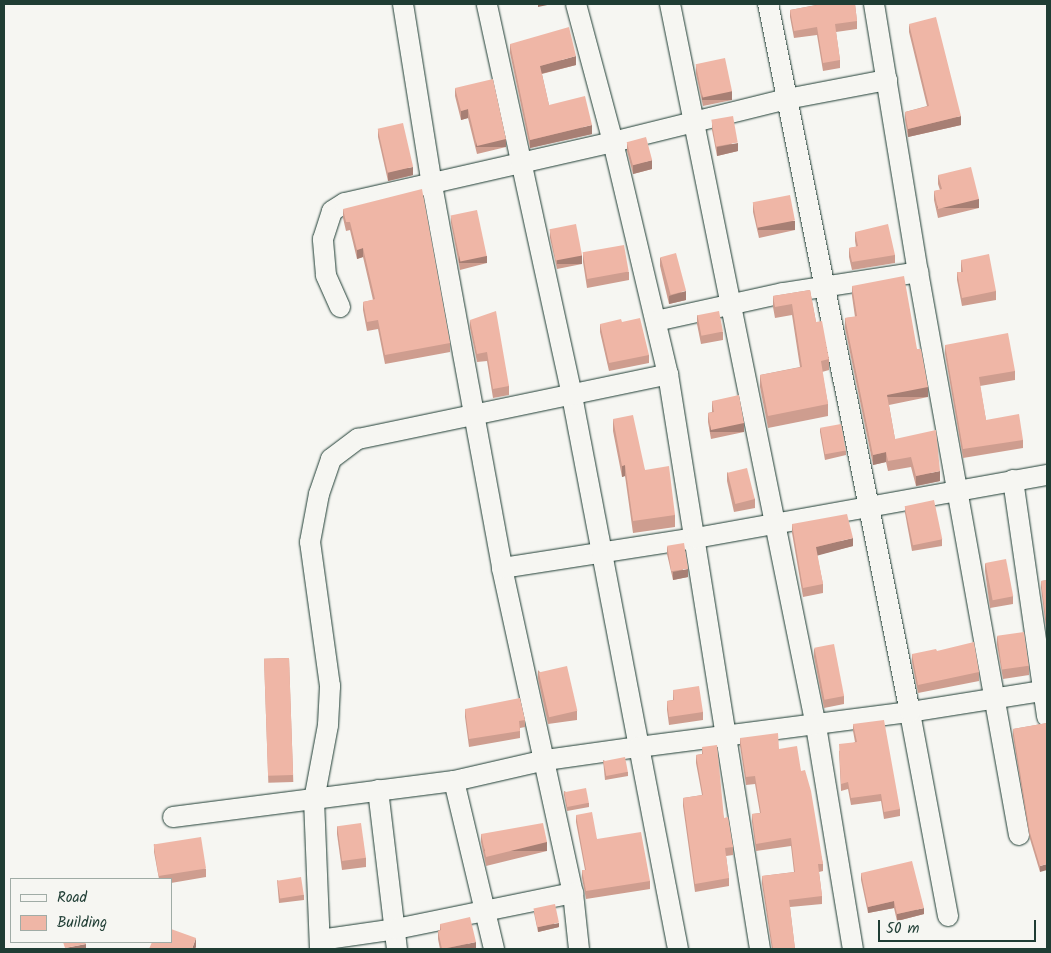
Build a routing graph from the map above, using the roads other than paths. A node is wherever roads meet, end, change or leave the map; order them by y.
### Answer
1 (403, 4) edge
2 (487, 4) edge
3 (576, 4) edge
4 (670, 4) edge
5 (768, 4) edge
6 (874, 4) edge
7 (887, 80) junction
8 (786, 99) junction
9 (696, 122) junction
10 (613, 142) junction
11 (522, 164) junction
12 (432, 185) junction
13 (918, 272) junction
14 (825, 286) junction
15 (730, 305) junction
16 (340, 307) dead end
17 (656, 321) junction
18 (668, 374) junction
19 (572, 395) junction
20 (474, 417) junction
21 (1047, 475) edge
22 (1013, 480) junction
23 (957, 491) junction
24 (869, 507) junction
25 (777, 523) junction
26 (696, 538) junction
27 (602, 552) junction
28 (502, 568) junction
29 (1045, 691) edge
30 (993, 699) junction
31 (910, 712) junction
32 (1047, 717) edge
33 (816, 726) junction
34 (725, 736) junction
35 (639, 747) junction
36 (546, 760) junction
37 (454, 781) junction
38 (378, 790) junction
39 (314, 800) junction
40 (173, 817) dead end
41 (1019, 835) dead end
42 (573, 893) junction
43 (485, 912) junction
44 (948, 916) dead end
45 (396, 929) junction
46 (320, 944) edge
47 (397, 949) edge
48 (494, 949) edge
49 (579, 949) edge
50 (678, 949) edge
51 (760, 949) edge
52 (853, 949) edge

1 - 12 street
2 - 11 street
3 - 10 street
4 - 9 street
5 - 8 street
6 - 7 street
7 - 8 street
7 - 13 street
8 - 9 street
8 - 14 street
9 - 10 street
9 - 15 street
10 - 11 street
10 - 17 street
11 - 12 street
11 - 19 street
12 - 16 street
12 - 20 street
13 - 14 street
13 - 23 street
14 - 15 street
14 - 24 street
15 - 17 street
15 - 25 street
17 - 18 street
18 - 19 street
18 - 26 street
19 - 20 street
19 - 27 street
20 - 28 street
20 - 39 street
21 - 22 street
22 - 23 street
22 - 29 street
23 - 24 street
23 - 30 street
24 - 25 street
24 - 31 street
25 - 26 street
25 - 33 street
26 - 27 street
26 - 34 street
27 - 28 street
27 - 35 street
28 - 36 street
29 - 30 street
29 - 32 street
30 - 31 street
30 - 41 street
31 - 33 street
31 - 44 street
33 - 34 street
33 - 52 street
34 - 35 street
34 - 51 street
35 - 36 street
35 - 50 street
36 - 37 street
36 - 42 street
37 - 38 street
37 - 43 street
38 - 39 street
38 - 45 street
39 - 40 street
39 - 46 street
42 - 43 street
42 - 49 street
43 - 45 street
43 - 48 street
45 - 46 street
45 - 47 street

